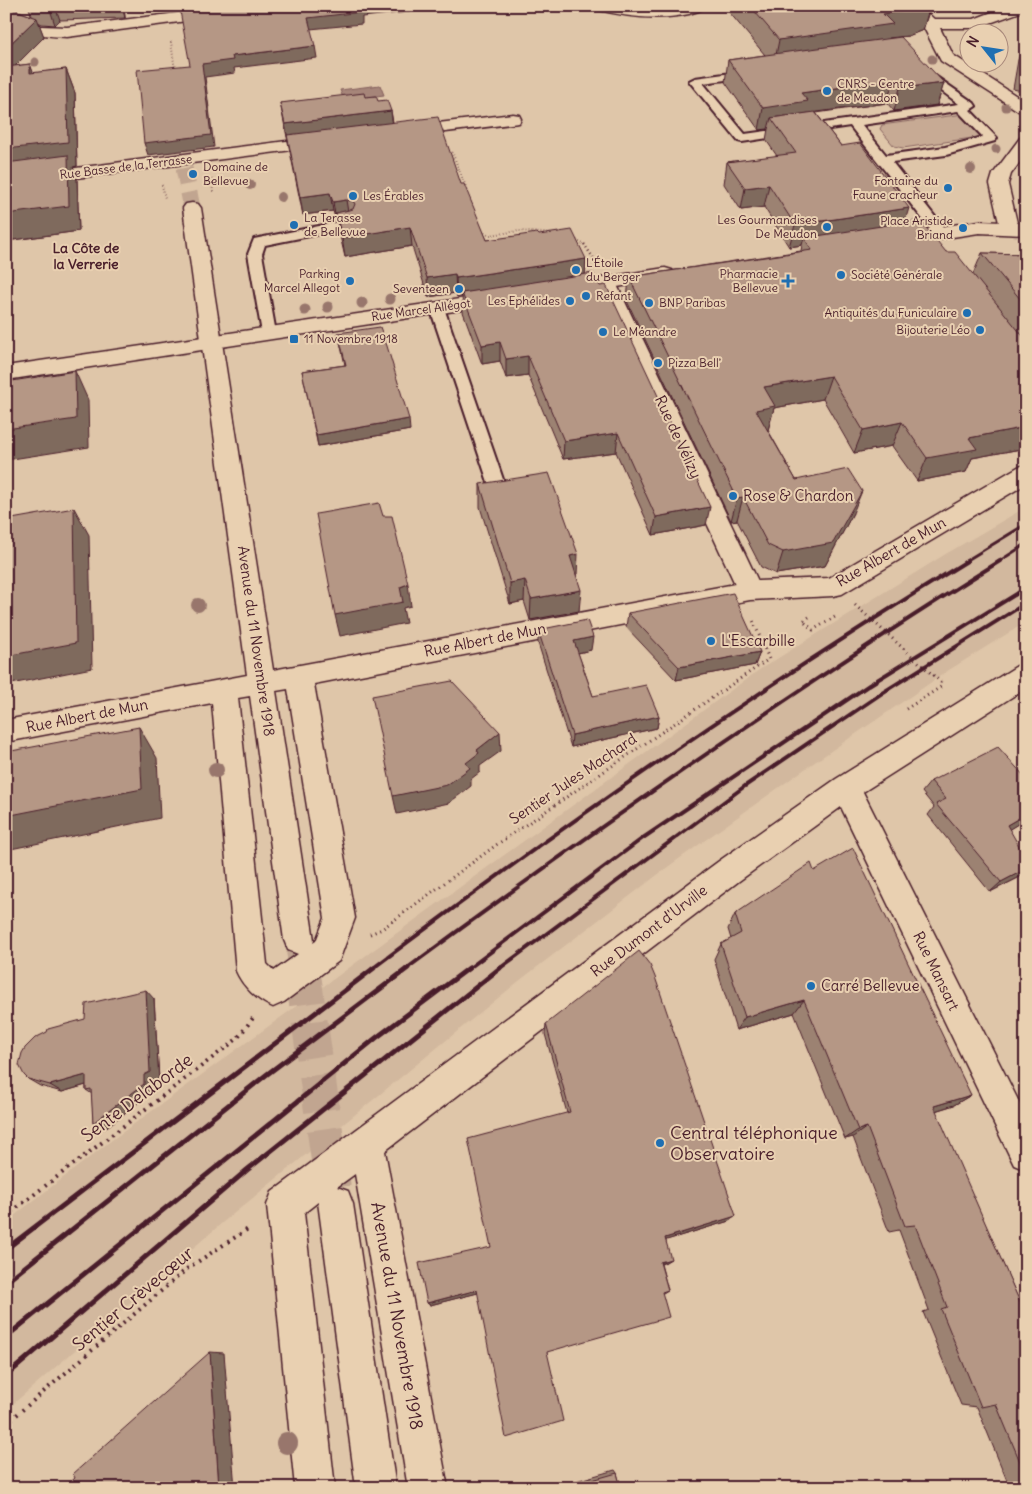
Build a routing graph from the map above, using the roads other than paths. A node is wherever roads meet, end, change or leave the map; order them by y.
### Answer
1 (24, 6) edge
2 (269, 6) edge
3 (600, 6) edge
4 (699, 6) edge
5 (910, 6) edge
6 (1023, 6) edge
7 (930, 24) junction
8 (962, 108) junction
9 (1026, 109) edge
10 (513, 119) dead end
11 (853, 122) junction
12 (386, 134) edge
13 (339, 140) edge
14 (1026, 142) edge
15 (883, 159) junction
16 (6, 182) edge
17 (192, 208) tunnel mouth
18 (349, 224) edge
19 (1018, 228) edge
20 (934, 239) junction
21 (879, 242) edge
22 (684, 271) edge
23 (606, 283) junction
24 (437, 308) junction
25 (269, 333) junction
26 (212, 342) junction
27 (6, 373) edge
28 (1026, 473) edge
29 (500, 491) edge
30 (750, 591) junction
31 (1026, 674) edge
32 (299, 675) junction
33 (262, 682) junction
34 (224, 690) junction
35 (6, 731) edge
36 (846, 788) junction
37 (299, 940) tunnel mouth
38 (367, 1145) junction
39 (1026, 1153) edge
40 (335, 1204) tunnel mouth
41 (315, 1488) edge
42 (376, 1488) edge
43 (428, 1488) edge

1 - 2 street
3 - 4 street
5 - 7 street
6 - 7 street
7 - 9 street
8 - 11 lane
8 - 11 lane
8 - 15 lane
10 - 12 street
11 - 15 lane
13 - 16 street, Rue Basse de la Terrasse
14 - 19 street
15 - 20 lane
17 - 26 street, Avenue du 11 Novembre 1918
18 - 25 lane
19 - 20 street
20 - 21 street
22 - 23 street, Rue Marcel Allégot
23 - 24 street, Rue Marcel Allégot
23 - 30 street, Rue de Vélizy
24 - 25 street, Rue Marcel Allégot
24 - 29 lane
25 - 26 street, Rue Marcel Allégot
26 - 27 street, Rue Marcel Allégot
26 - 33 street, Avenue du 11 Novembre 1918
28 - 30 street, Rue Albert de Mun
30 - 32 street, Rue Albert de Mun
31 - 36 street, Rue Dumont d'Urville
32 - 33 street, Rue Albert de Mun
32 - 34 street
33 - 34 street, Rue Albert de Mun
33 - 37 street, Avenue du 11 Novembre 1918
34 - 35 street, Rue Albert de Mun
36 - 38 street, Rue Dumont d'Urville
36 - 39 street, Rue Mansart
38 - 41 street, Rue Dumont d'Urville
38 - 43 street, Avenue du 11 Novembre 1918
40 - 42 street

